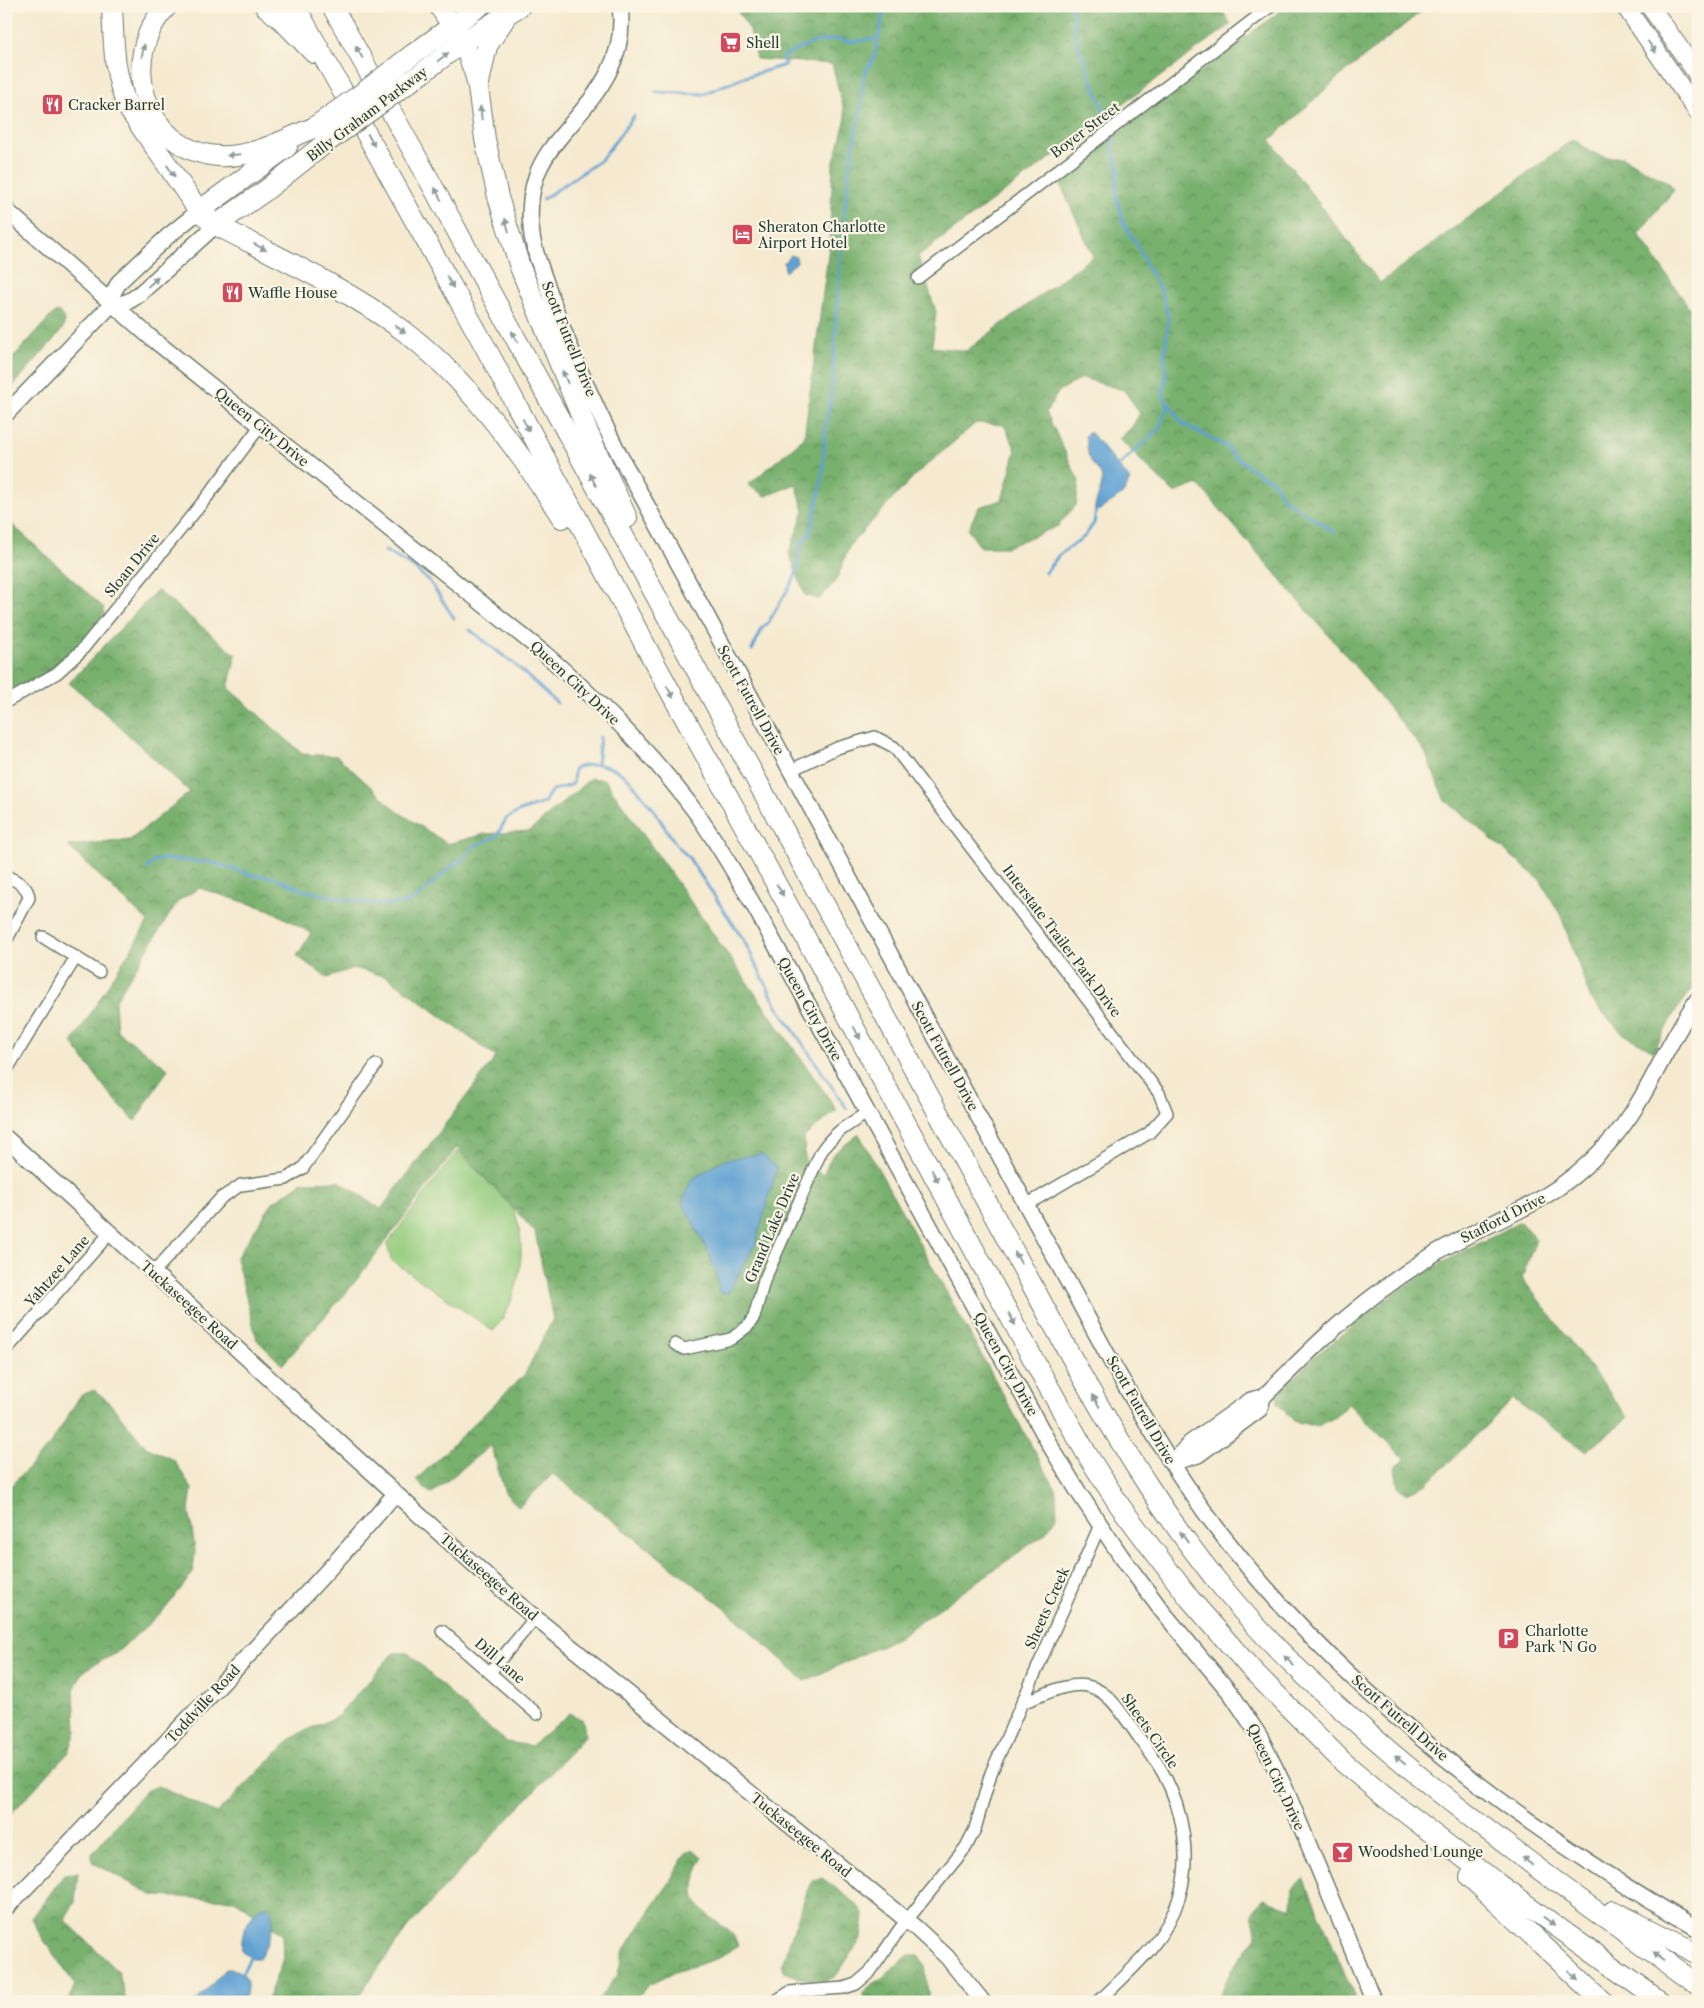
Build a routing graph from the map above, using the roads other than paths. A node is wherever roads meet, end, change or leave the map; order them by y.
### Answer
1 (112, 6) edge
2 (167, 6) edge
3 (265, 6) edge
4 (295, 6) edge
5 (332, 6) edge
6 (439, 6) edge
7 (480, 6) edge
8 (620, 6) edge
9 (1271, 6) edge
10 (1625, 6) edge
11 (1650, 6) edge
12 (515, 9) edge
13 (458, 34) junction
14 (1698, 75) edge
15 (336, 76) junction
16 (478, 87) junction
17 (1698, 112) edge
18 (313, 128) junction
19 (6, 210) edge
20 (199, 210) junction
21 (216, 225) junction
22 (918, 278) dead end
23 (112, 304) junction
24 (6, 414) edge
25 (261, 425) junction
26 (666, 615) junction
27 (658, 669) junction
28 (6, 702) edge
29 (789, 771) junction
30 (6, 876) edge
31 (43, 937) dead end
32 (6, 942) edge
33 (76, 958) junction
34 (99, 972) dead end
35 (1698, 999) edge
36 (376, 1065) dead end
37 (6, 1071) edge
38 (867, 1113) junction
39 (6, 1138) edge
40 (1026, 1205) junction
41 (110, 1233) junction
42 (153, 1273) junction
43 (675, 1344) dead end
44 (6, 1350) edge
45 (1172, 1464) junction
46 (395, 1494) junction
47 (1100, 1525) junction
48 (535, 1618) junction
49 (442, 1631) dead end
50 (490, 1672) junction
51 (1022, 1703) junction
52 (537, 1714) dead end
53 (1385, 1797) junction
54 (1556, 1882) junction
55 (6, 1908) edge
56 (907, 1920) junction
57 (1698, 1929) edge
58 (1698, 1954) edge
59 (1698, 1986) edge
60 (774, 2002) edge
61 (983, 2002) edge
62 (1098, 2002) edge
63 (1374, 2002) edge
64 (1603, 2002) edge
65 (1662, 2002) edge

1 -> 20 highway
18 -> 2 highway
3 - 15 highway
4 - 15 highway
26 -> 5 highway
6 - 13 highway
7 - 13 highway, Billy Graham Parkway
8 - 29 street, Scott Futrell Drive
9 - 22 street, Boyer Street
10 -> 17 main road
11 - 14 main road
12 - 13 highway, Billy Graham Parkway
12 - 16 highway
13 - 16 highway
13 - 18 highway, Billy Graham Parkway, bridge
21 -> 13 highway, Billy Graham Parkway, bridge
15 -> 27 highway
26 -> 16 highway
18 - 20 highway, Billy Graham Parkway
19 - 23 street, Queen City Drive
20 - 21 highway
20 - 23 street
23 -> 21 street
21 -> 27 highway
23 - 24 street
23 - 25 street, Queen City Drive
25 - 28 street, Sloan Drive
25 - 38 street, Queen City Drive
54 -> 26 highway
27 -> 53 highway
29 - 40 street, Scott Futrell Drive
29 - 40 street, Interstate Trailer Park Drive
30 - 32 street
31 - 33 street
33 - 34 street
33 - 37 street
35 - 45 street, Stafford Drive
36 - 42 street
38 - 43 street, Grand Lake Drive
38 - 47 street, Queen City Drive
39 - 41 street, Tuckaseegee Road
40 - 45 street, Scott Futrell Drive
41 - 42 street, Tuckaseegee Road
41 - 44 street, Yahtzee Lane
42 - 46 street, Tuckaseegee Road
45 - 57 street, Scott Futrell Drive
46 - 48 street, Tuckaseegee Road
46 - 55 street, Toddville Road
47 - 51 street, Sheets Creek
47 - 63 street, Queen City Drive
48 - 50 street
48 - 56 street, Tuckaseegee Road
49 - 50 street, Dill Lane
50 - 52 street, Dill Lane
51 - 56 street
51 - 62 street, Sheets Circle
53 -> 64 highway
53 -> 65 highway
54 - 58 highway
59 -> 54 highway
56 - 60 street
56 - 61 street, Tuckaseegee Road

